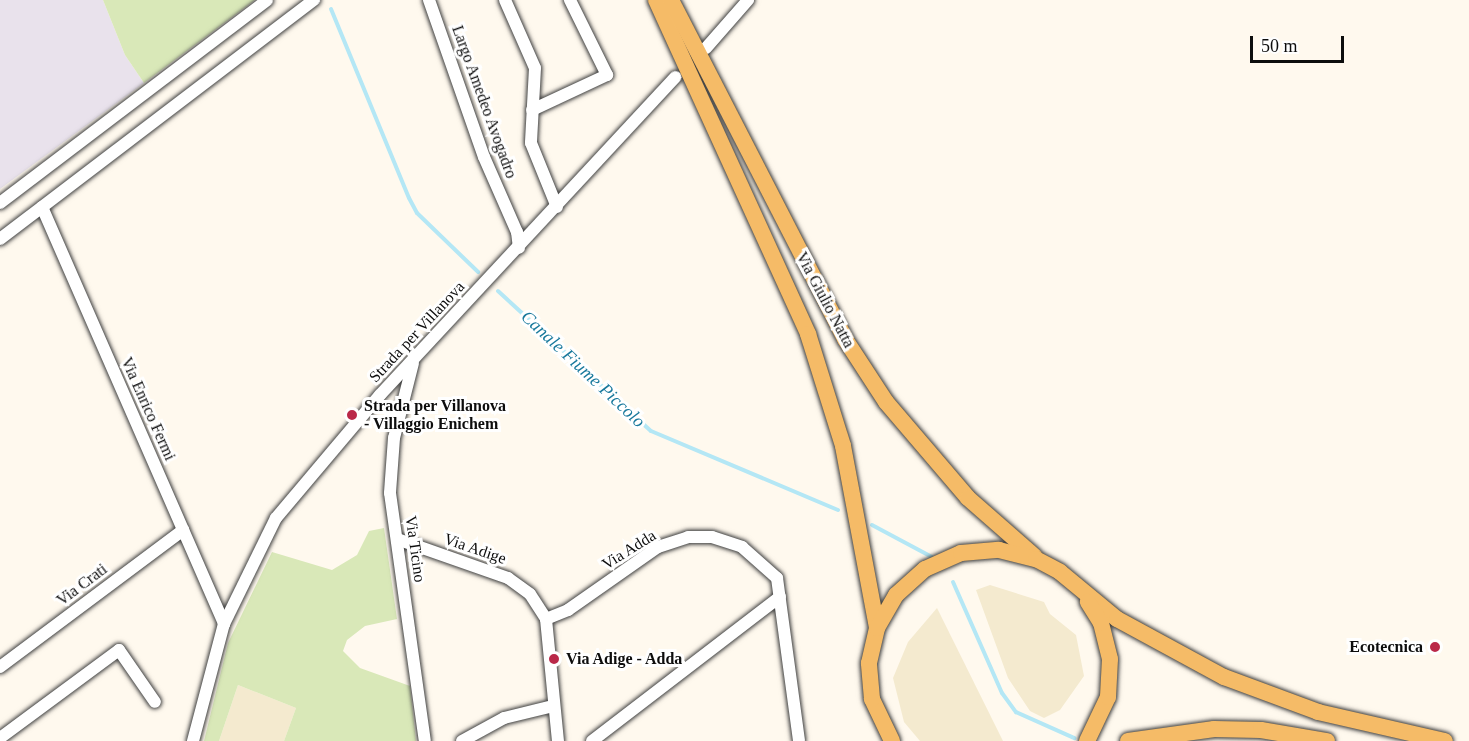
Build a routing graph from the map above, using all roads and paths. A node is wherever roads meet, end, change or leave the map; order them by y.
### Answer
1 (267, 0) edge
2 (314, 0) edge
3 (429, 0) edge
4 (505, 0) edge
5 (570, 0) edge
6 (656, 0) edge
7 (671, 0) edge
8 (748, 0) edge
9 (706, 48) dead end
10 (676, 77) dead end
11 (532, 110) junction
12 (0, 203) edge
13 (42, 207) junction
14 (556, 207) junction
15 (0, 239) edge
16 (519, 249) junction
17 (413, 362) junction
18 (183, 530) junction
19 (397, 539) junction
20 (1036, 559) junction
21 (1081, 591) junction
22 (780, 597) junction
23 (546, 619) junction
24 (224, 624) junction
25 (877, 628) junction
26 (0, 667) edge
27 (155, 702) dead end
28 (553, 706) junction
29 (489, 727) junction
30 (798, 737) edge
31 (0, 738) edge
32 (887, 738) edge
33 (193, 741) edge
34 (425, 741) edge
35 (462, 741) edge
36 (487, 741) edge
37 (558, 741) edge
38 (592, 741) edge
39 (785, 741) edge
40 (1087, 741) edge
41 (1128, 741) edge
42 (1327, 741) edge
43 (1445, 741) edge

1 - 12 street
2 - 13 street
3 - 16 street, Largo Amedeo Avogadro
4 - 11 street, Largo Amedeo Avogadro
5 - 11 street
6 - 25 main road, Via Giulio Natta
7 - 20 main road, Via Giulio Natta
8 - 9 street
10 - 14 street, Strada per Villanova
11 - 14 street, Largo Amedeo Avogadro
13 - 15 street
13 - 18 street, Via Enrico Fermi
14 - 16 street, Strada per Villanova
16 - 17 street, Strada per Villanova
17 - 19 street, Via Ticino
17 - 24 street, Strada per Villanova
18 - 24 street, Via Enrico Fermi
18 - 26 street, Via Crati
19 - 23 street, Via Adige
19 - 34 street, Via Ticino
20 - 21 main road
20 - 25 main road
21 - 40 main road
21 - 43 main road
22 - 23 street, Via Adda
22 - 30 street, Via Adda
22 - 38 street
23 - 28 street, Via Adige
24 - 33 street, Strada per Villanova
25 - 32 main road
27 - 31 street
28 - 29 street
28 - 37 street, Via Adige
29 - 35 street
29 - 36 street
30 - 39 street, Via Adda
41 - 42 main road

